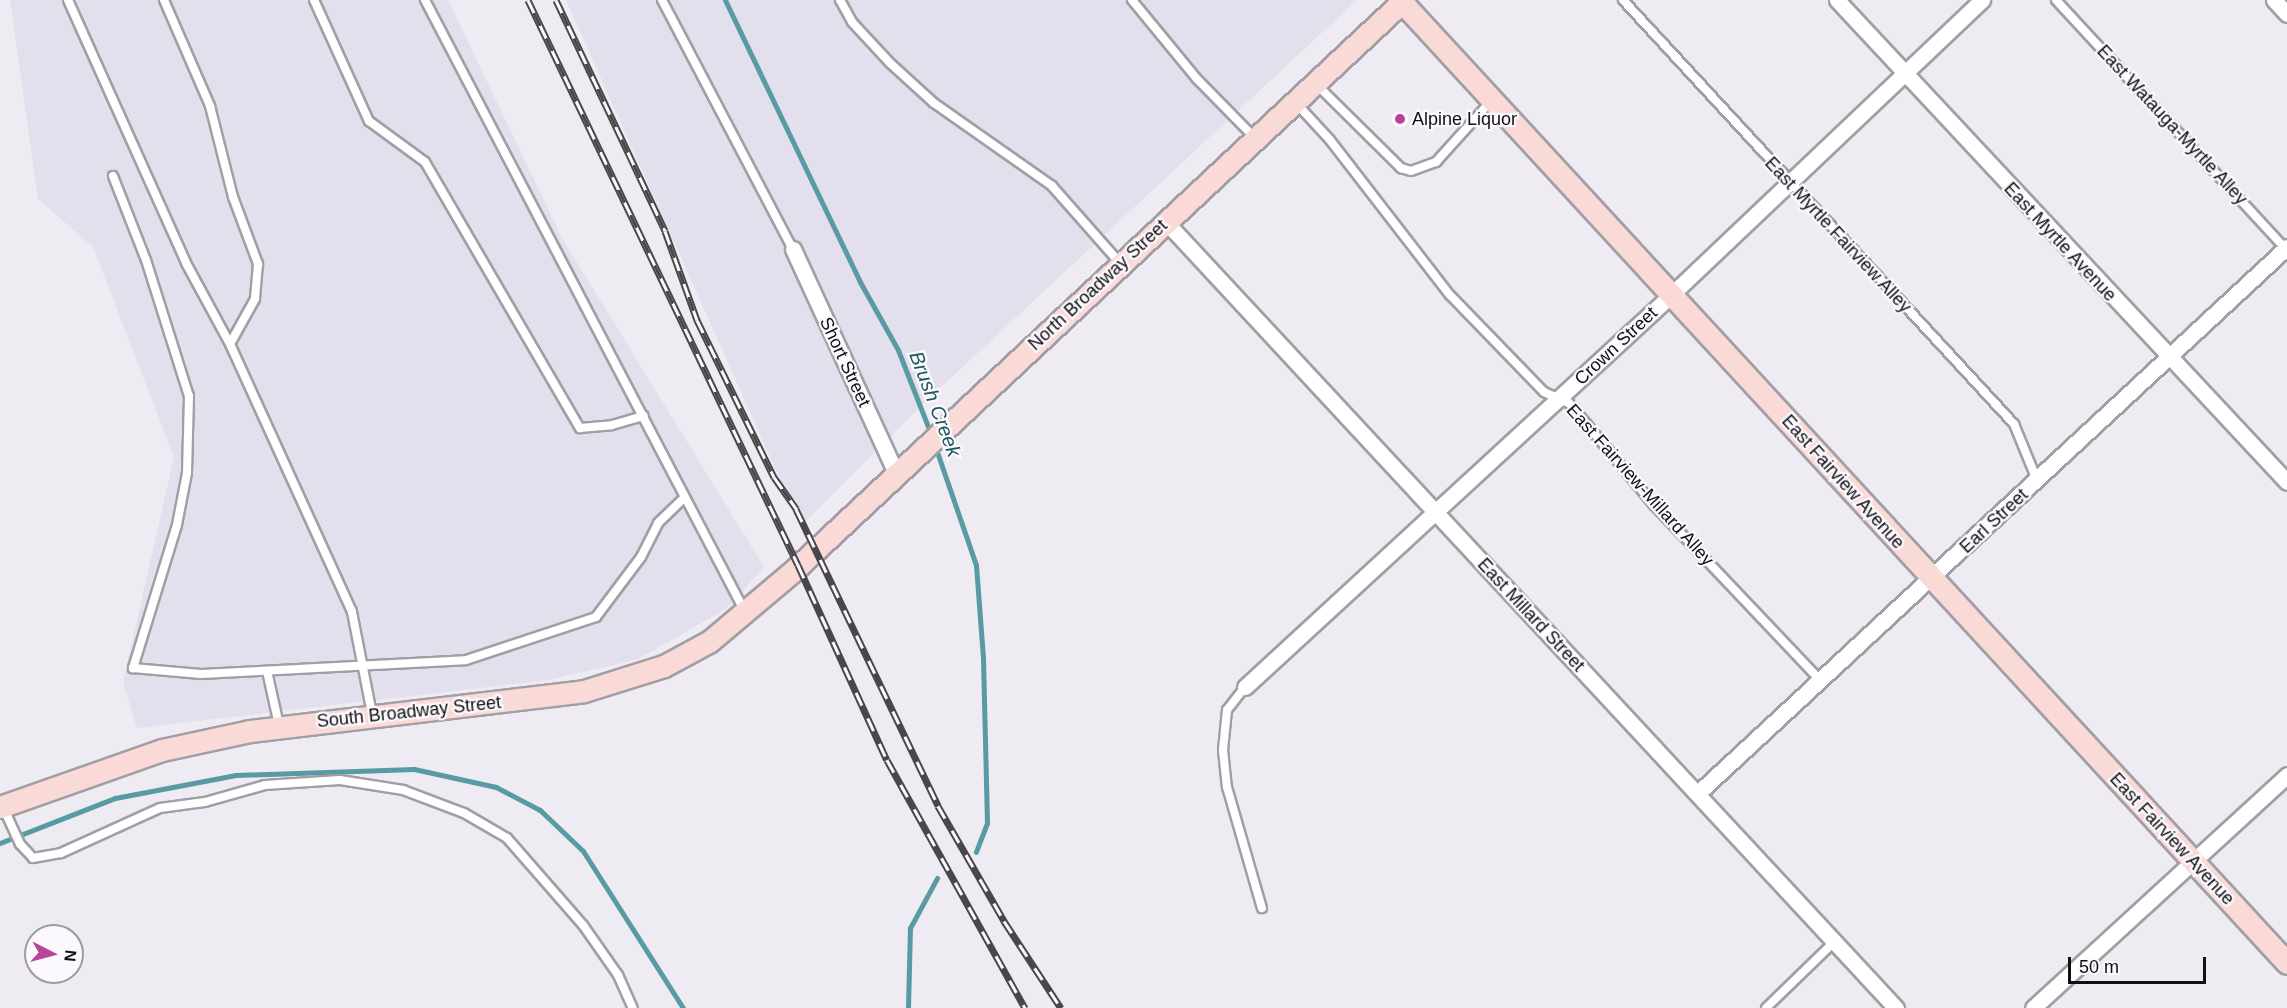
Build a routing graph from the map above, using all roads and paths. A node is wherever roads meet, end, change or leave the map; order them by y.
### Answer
1 (68, 0) edge
2 (164, 0) edge
3 (315, 0) edge
4 (425, 0) edge
5 (662, 0) edge
6 (840, 0) edge
7 (1132, 0) edge
8 (1623, 0) edge
9 (1836, 0) edge
10 (1982, 0) edge
11 (2056, 0) edge
12 (2274, 0) edge
13 (1402, 1) edge
14 (2287, 14) edge
15 (1903, 73) junction
16 (1315, 83) junction
17 (1492, 100) junction
18 (1295, 102) junction
19 (1256, 139) junction
20 (113, 176) dead end
21 (1789, 182) junction
22 (1167, 222) junction
23 (793, 249) joint
24 (2287, 249) edge
25 (1121, 264) junction
26 (1671, 295) junction
27 (230, 344) junction
28 (2168, 358) junction
29 (1560, 398) junction
30 (644, 416) junction
31 (905, 467) junction
32 (2037, 480) junction
33 (2287, 482) edge
34 (686, 497) junction
35 (1434, 512) junction
36 (793, 571) joint
37 (1931, 579) junction
38 (745, 613) junction
39 (364, 665) junction
40 (267, 670) junction
41 (1820, 681) junction
42 (1245, 687) joint
43 (372, 715) junction
44 (279, 727) junction
45 (2287, 775) edge
46 (1698, 793) junction
47 (1, 807) edge
48 (2194, 862) junction
49 (1262, 908) dead end
50 (1834, 942) junction
51 (2287, 963) edge
52 (633, 1008) edge
53 (1766, 1008) edge
54 (1896, 1008) edge
55 (2033, 1008) edge

1 - 27 lane
2 - 27 lane
3 - 30 lane
4 - 30 lane
5 - 23 lane
6 - 25 lane
7 - 19 lane
8 - 21 lane, East Myrtle Fairview Alley
9 - 15 street, East Myrtle Avenue
10 - 15 street, Crown Street
11 - 24 lane, East Watauga-Myrtle Alley
12 - 14 street
13 - 16 street, North Broadway Street
13 - 17 street, East Fairview Avenue
15 - 21 street, Crown Street
15 - 28 street, East Myrtle Avenue
16 - 17 lane
16 - 18 street, North Broadway Street
17 - 26 street, East Fairview Avenue
18 - 19 street, North Broadway Street
18 - 29 lane, East Fairview-Millard Alley
19 - 22 street, North Broadway Street
20 - 40 lane
21 - 26 street, Crown Street
21 - 32 lane, East Myrtle Fairview Alley
22 - 25 street, North Broadway Street
22 - 35 street, East Millard Street
23 - 31 street, Short Street
24 - 28 street, Earl Street
25 - 31 street, North Broadway Street
26 - 29 street, Crown Street
26 - 37 street, East Fairview Avenue
27 - 39 lane
28 - 32 street, Earl Street
28 - 33 street, East Myrtle Avenue
29 - 35 street, Crown Street
29 - 41 lane, East Fairview-Millard Alley
30 - 34 lane
31 - 36 street, North Broadway Street
32 - 37 street, Earl Street
34 - 38 lane
34 - 39 lane
35 - 42 street, Crown Street
35 - 46 street, East Millard Street
36 - 38 street, South Broadway Street
37 - 41 street, Earl Street
37 - 48 street, East Fairview Avenue
38 - 43 street, South Broadway Street
39 - 40 lane
39 - 43 lane
40 - 44 lane
41 - 46 street, Earl Street
42 - 49 lane
43 - 44 street, South Broadway Street
44 - 47 street, South Broadway Street
45 - 48 street
46 - 50 street, East Millard Street
47 - 52 lane
48 - 51 street, East Fairview Avenue
48 - 55 street
50 - 53 lane
50 - 54 street, East Millard Street

